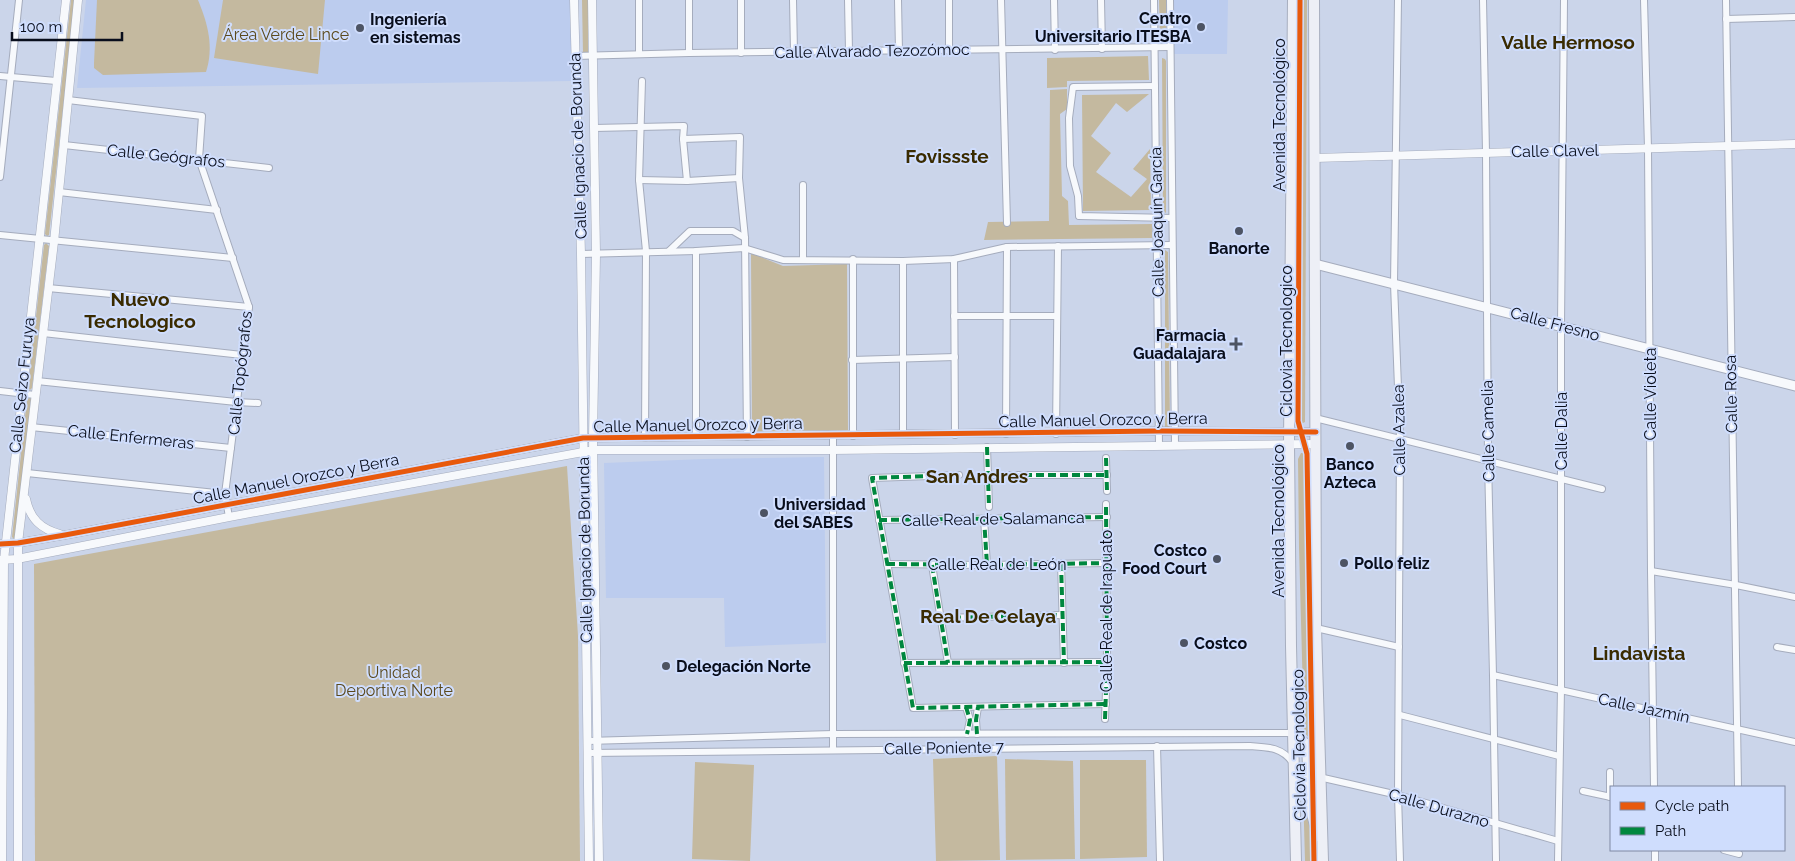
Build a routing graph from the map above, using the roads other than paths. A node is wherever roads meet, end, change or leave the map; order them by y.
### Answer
1 (19, 0) edge
2 (66, 0) edge
3 (78, 0) edge
4 (574, 0) edge
5 (592, 0) edge
6 (639, 0) edge
7 (689, 0) edge
8 (741, 0) edge
9 (793, 0) edge
10 (848, 0) edge
11 (898, 0) edge
12 (948, 0) edge
13 (1001, 0) edge
14 (1054, 0) edge
15 (1101, 0) edge
16 (1154, 0) edge
17 (1170, 0) edge
18 (1293, 0) edge
19 (1314, 0) edge
20 (1398, 0) edge
21 (1483, 0) edge
22 (1564, 0) edge
23 (1644, 0) edge
24 (1726, 0) edge
25 (1795, 17) edge
26 (1726, 19) junction
27 (1155, 48) junction
28 (1170, 48) junction
29 (1102, 49) junction
30 (949, 50) junction
31 (1001, 50) junction
32 (1055, 50) junction
33 (849, 51) junction
34 (899, 51) junction
35 (689, 52) junction
36 (794, 52) junction
37 (741, 53) junction
38 (639, 54) junction
39 (593, 55) junction
40 (574, 56) junction
41 (0, 76) edge
42 (11, 77) junction
43 (56, 81) junction
44 (642, 81) dead end
45 (1155, 86) junction
46 (68, 100) junction
47 (640, 127) junction
48 (594, 128) junction
49 (683, 139) junction
50 (1795, 144) edge
51 (64, 145) junction
52 (1728, 146) junction
53 (1648, 148) junction
54 (1563, 151) junction
55 (1486, 152) junction
56 (1396, 156) junction
57 (1315, 158) junction
58 (199, 159) junction
59 (269, 168) dead end
60 (0, 176) edge
61 (739, 178) junction
62 (640, 180) junction
63 (687, 181) junction
64 (803, 184) dead end
65 (59, 192) junction
66 (217, 210) junction
67 (1172, 218) junction
68 (1157, 219) junction
69 (1007, 223) dead end
70 (0, 235) edge
71 (745, 238) junction
72 (39, 240) junction
73 (54, 242) junction
74 (1157, 245) junction
75 (1172, 245) junction
76 (1058, 246) junction
77 (1007, 247) junction
78 (744, 248) junction
79 (646, 251) junction
80 (669, 251) junction
81 (696, 251) junction
82 (581, 254) junction
83 (596, 254) junction
84 (233, 258) junction
85 (853, 259) junction
86 (954, 259) junction
87 (803, 260) junction
88 (903, 261) junction
89 (1315, 264) junction
90 (1394, 284) junction
91 (48, 288) junction
92 (1487, 306) junction
93 (249, 307) junction
94 (954, 316) junction
95 (1007, 316) junction
96 (1057, 316) junction
97 (1561, 326) junction
98 (43, 333) junction
99 (1650, 349) junction
100 (242, 355) junction
101 (955, 357) junction
102 (903, 359) junction
103 (852, 360) junction
104 (1730, 369) junction
105 (37, 381) junction
106 (1795, 386) edge
107 (0, 392) edge
108 (21, 394) junction
109 (35, 395) junction
110 (236, 402) junction
111 (258, 403) dead end
112 (1315, 418) junction
113 (31, 427) junction
114 (1159, 431) junction
115 (1174, 432) junction
116 (1289, 432) junction
117 (1316, 432) junction
118 (903, 434) junction
119 (1006, 434) junction
120 (1056, 434) junction
121 (955, 435) junction
122 (833, 436) junction
123 (852, 436) junction
124 (696, 437) junction
125 (747, 437) junction
126 (584, 438) junction
127 (593, 438) junction
128 (645, 438) junction
129 (1400, 439) junction
130 (1175, 444) junction
131 (1289, 444) junction
132 (1315, 444) junction
133 (1159, 445) junction
134 (987, 447) junction
135 (231, 448) junction
136 (594, 450) junction
137 (832, 450) junction
138 (584, 451) junction
139 (1106, 458) dead end
140 (1488, 461) junction
141 (27, 472) junction
142 (959, 475) dead end
143 (988, 475) junction
144 (1107, 475) junction
145 (1560, 479) junction
146 (1602, 489) dead end
147 (24, 490) junction
148 (1107, 491) dead end
149 (226, 494) junction
150 (227, 504) junction
151 (1106, 504) dead end
152 (989, 507) dead end
153 (229, 517) junction
154 (1107, 517) junction
155 (984, 518) junction
156 (879, 520) junction
157 (65, 536) junction
158 (18, 543) junction
159 (3, 544) edge
160 (18, 559) junction
161 (2, 560) edge
162 (1107, 563) junction
163 (887, 564) junction
164 (1061, 564) junction
165 (932, 565) junction
166 (987, 565) junction
167 (1650, 571) junction
168 (1736, 585) junction
169 (1795, 597) edge
170 (1062, 615) junction
171 (941, 618) junction
172 (1316, 628) junction
173 (1399, 646) junction
174 (1777, 647) dead end
175 (1795, 650) edge
176 (1064, 662) junction
177 (1107, 662) junction
178 (904, 663) junction
179 (948, 663) junction
180 (1494, 675) junction
181 (1561, 689) junction
182 (1106, 704) junction
183 (966, 707) junction
184 (978, 707) junction
185 (1653, 710) junction
186 (1400, 715) junction
187 (1105, 719) dead end
188 (1736, 728) junction
189 (1293, 732) junction
190 (833, 734) junction
191 (967, 734) junction
192 (977, 734) junction
193 (1493, 739) junction
194 (597, 740) junction
195 (587, 741) junction
196 (1795, 742) edge
197 (1157, 746) junction
198 (833, 749) junction
199 (587, 752) junction
200 (598, 752) junction
201 (1559, 756) junction
202 (1294, 764) junction
203 (1610, 772) dead end
204 (1319, 777) junction
205 (1611, 786) edge
206 (1654, 786) edge
207 (1738, 786) edge
208 (1583, 791) dead end
209 (1398, 795) junction
210 (1610, 797) edge
211 (1, 801) edge
212 (1496, 824) junction
213 (1558, 841) junction
214 (1727, 851) edge
215 (1739, 855) edge
216 (1323, 859) edge
217 (2, 861) edge
218 (18, 861) edge
219 (589, 861) edge
220 (599, 861) edge
221 (1160, 861) edge
222 (1296, 861) edge
223 (1400, 861) edge
224 (1496, 861) edge
225 (1558, 861) edge

1 - 42 street
2 - 43 street, Calle Seizo Furuya
3 - 46 street, Calle Seizo Furuya
4 - 40 street, Calle Ignacio de Borunda
5 - 39 street, Calle Ignacio de Borunda
6 - 38 street
7 - 35 street
8 - 37 street
9 - 36 street
10 - 33 street
11 - 34 street
12 - 30 street
13 - 31 street
14 - 32 street
15 - 29 street
16 - 27 street, Calle Joaquín García
17 - 28 street, Calle Joaquín García
18 - 116 main road, Avenida Tecnológico
19 - 57 main road
20 - 56 street, Calle Azalea
21 - 55 street, Calle Camelia
22 - 54 street, Calle Dalia
23 - 53 street, Calle Violeta
24 - 26 street, Calle Rosa
25 - 26 street
26 - 52 street, Calle Rosa
27 - 28 street, Calle Alvarado Tezozómoc
27 - 29 street, Calle Alvarado Tezozómoc
27 - 45 street, Calle Joaquín García
28 - 67 street, Calle Joaquín García
29 - 32 street, Calle Alvarado Tezozómoc
30 - 31 street, Calle Alvarado Tezozómoc
30 - 34 street, Calle Alvarado Tezozómoc
31 - 32 street, Calle Alvarado Tezozómoc
31 - 69 street
33 - 34 street, Calle Alvarado Tezozómoc
33 - 36 street, Calle Alvarado Tezozómoc
35 - 37 street, Calle Alvarado Tezozómoc
35 - 38 street, Calle Alvarado Tezozómoc
36 - 37 street, Calle Alvarado Tezozómoc
38 - 39 street, Calle Alvarado Tezozómoc
39 - 40 street, Calle Alvarado Tezozómoc
39 - 48 street, Calle Ignacio de Borunda
40 - 82 street, Calle Ignacio de Borunda
41 - 42 street
42 - 43 street
42 - 60 street
43 - 72 street, Calle Seizo Furuya
44 - 47 street
45 - 68 street, Calle Joaquín García
45 - 68 street
46 - 51 street, Calle Seizo Furuya
46 - 58 street, Calle Topógrafos
47 - 48 street
47 - 49 street
47 - 62 street
48 - 83 street, Calle Ignacio de Borunda
49 - 61 street
49 - 63 street
50 - 52 street, Calle Clavel
51 - 58 street, Calle Geógrafos
51 - 65 street, Calle Seizo Furuya
52 - 53 street, Calle Clavel
52 - 104 street, Calle Rosa
53 - 54 street, Calle Clavel
53 - 99 street, Calle Violeta
54 - 55 street, Calle Clavel
54 - 97 street, Calle Dalia
55 - 56 street, Calle Clavel
55 - 92 street, Calle Camelia
56 - 57 street, Calle Clavel
56 - 90 street, Calle Azalea
57 - 89 main road
58 - 59 street, Calle Geógrafos
58 - 66 street, Calle Topógrafos
61 - 63 street
61 - 71 street
62 - 63 street
62 - 79 street
64 - 87 street
65 - 66 street
65 - 73 street, Calle Seizo Furuya
66 - 84 street, Calle Topógrafos
67 - 68 street
67 - 75 street, Calle Joaquín García
68 - 74 street, Calle Joaquín García
70 - 72 street
71 - 78 street
71 - 80 street
72 - 73 street
72 - 108 street, Calle Seizo Furuya
73 - 84 street
73 - 91 street, Calle Seizo Furuya
74 - 75 street
74 - 76 street
74 - 114 street, Calle Joaquín García
75 - 115 street, Calle Joaquín García
76 - 77 street
76 - 96 street
77 - 86 street
77 - 95 street
78 - 81 street
78 - 87 street
78 - 125 street
79 - 80 street
79 - 83 street
79 - 128 street
80 - 81 street
81 - 124 street
82 - 83 street
82 - 126 street, Calle Ignacio de Borunda
83 - 127 street, Calle Ignacio de Borunda
84 - 93 street, Calle Topógrafos
85 - 87 street
85 - 88 street
85 - 103 street
86 - 88 street
86 - 94 street
88 - 102 street
89 - 90 main road, Calle Fresno
89 - 112 main road
90 - 92 main road, Calle Fresno
90 - 129 street, Calle Azalea
91 - 93 street
91 - 98 street, Calle Seizo Furuya
92 - 97 main road, Calle Fresno
92 - 140 street, Calle Camelia
93 - 100 street, Calle Topógrafos
94 - 95 street
94 - 101 street
95 - 96 street
95 - 119 street
96 - 120 street
97 - 99 main road, Calle Fresno
97 - 145 street, Calle Dalia
98 - 100 street
98 - 105 street, Calle Seizo Furuya
99 - 104 main road, Calle Fresno
99 - 167 street, Calle Violeta
100 - 110 street, Calle Topógrafos
101 - 102 street
101 - 121 street
102 - 103 street
102 - 118 street
103 - 123 street
104 - 106 main road, Calle Fresno
104 - 168 street, Calle Rosa
105 - 109 street, Calle Seizo Furuya
105 - 110 street
107 - 108 street
108 - 109 street
108 - 159 street, Calle Seizo Furuya
109 - 113 street, Calle Seizo Furuya
110 - 111 street
110 - 135 street, Calle Topógrafos
112 - 117 main road
112 - 129 street
113 - 135 street, Calle Enfermeras
113 - 141 street, Calle Seizo Furuya
114 - 115 street, Calle Manuel Orozco y Berra
114 - 120 street, Calle Manuel Orozco y Berra
114 - 133 street, Calle Joaquín García
115 - 116 street, Calle Manuel Orozco y Berra
115 - 130 street, Calle Joaquín García
116 - 117 street, Calle Manuel Orozco y Berra
116 - 131 main road, Avenida Tecnológico
117 - 132 main road
118 - 121 street, Calle Manuel Orozco y Berra
118 - 123 street, Calle Manuel Orozco y Berra
119 - 120 street, Calle Manuel Orozco y Berra
119 - 121 street, Calle Manuel Orozco y Berra
122 - 123 street, Calle Manuel Orozco y Berra
122 - 125 street, Calle Manuel Orozco y Berra
122 - 137 street
124 - 125 street, Calle Manuel Orozco y Berra
124 - 128 street, Calle Manuel Orozco y Berra
126 - 127 street, Calle Manuel Orozco y Berra
126 - 138 street, Calle Ignacio de Borunda
126 - 150 street, Calle Manuel Orozco y Berra
127 - 128 street, Calle Manuel Orozco y Berra
127 - 136 street, Calle Ignacio de Borunda
129 - 140 street
129 - 173 street, Calle Azalea
130 - 131 street, Calle Manuel Orozco y Berra
130 - 133 street, Calle Manuel Orozco y Berra
131 - 132 street, Calle Manuel Orozco y Berra
131 - 189 main road, Avenida Tecnológico
132 - 172 main road
133 - 134 street, Calle Manuel Orozco y Berra
134 - 137 street, Calle Manuel Orozco y Berra
134 - 143 street
135 - 149 street, Calle Topógrafos
136 - 137 street, Calle Manuel Orozco y Berra
136 - 138 street, Calle Manuel Orozco y Berra
136 - 194 street, Calle Ignacio de Borunda
137 - 190 street
138 - 153 street, Calle Manuel Orozco y Berra
138 - 195 street, Calle Ignacio de Borunda
139 - 144 street
140 - 145 street
140 - 180 street, Calle Camelia
141 - 147 street, Calle Seizo Furuya
141 - 149 street
142 - 156 street
143 - 144 street
143 - 152 street
144 - 148 street
145 - 146 street
145 - 181 street, Calle Dalia
147 - 157 street
147 - 158 street, Calle Seizo Furuya
149 - 150 street, Calle Topógrafos
150 - 153 street, Calle Topógrafos
150 - 157 street, Calle Manuel Orozco y Berra
151 - 154 street, Calle Real de Irapuato
153 - 160 street, Calle Manuel Orozco y Berra
154 - 155 street, Calle Real de Salamanca
154 - 162 street, Calle Real de Irapuato
155 - 156 street, Calle Real de Salamanca
155 - 166 street
156 - 163 street
157 - 158 street, Calle Manuel Orozco y Berra
158 - 159 street, Calle Manuel Orozco y Berra
158 - 160 street, Calle Seizo Furuya
159 - 161 street, Calle Seizo Furuya
160 - 161 street, Calle Manuel Orozco y Berra
160 - 218 street, Calle Seizo Furuya
161 - 211 street, Calle Seizo Furuya
162 - 164 street, Calle Real de León
162 - 177 street, Calle Real de Irapuato
163 - 165 street, Calle Real de León
163 - 178 street
164 - 166 street, Calle Real de León
164 - 170 street
165 - 166 street, Calle Real de León
165 - 171 street
167 - 168 street
167 - 185 street, Calle Violeta
168 - 169 street
168 - 188 street, Calle Rosa
170 - 171 street
170 - 176 street
171 - 179 street
172 - 173 street
172 - 204 main road
173 - 186 street, Calle Azalea
174 - 175 street
176 - 177 street
176 - 179 street
177 - 182 street, Calle Real de Irapuato
178 - 179 street
178 - 183 street
180 - 181 street, Calle Jazmín
180 - 193 street, Calle Camelia
181 - 185 street, Calle Jazmín
181 - 201 street, Calle Dalia
182 - 184 street
182 - 187 street, Calle Real de Irapuato
183 - 184 street
183 - 191 street
184 - 192 street
185 - 188 street, Calle Jazmín
185 - 206 street, Calle Violeta
186 - 193 street
186 - 209 street, Calle Azalea
188 - 196 street, Calle Jazmín
188 - 207 street, Calle Rosa
189 - 192 street, Calle Poniente 7
189 - 202 main road, Avenida Tecnológico
189 - 216 main road
190 - 191 street, Calle Poniente 7
190 - 194 street, Calle Poniente 7
190 - 198 street
191 - 192 street, Calle Poniente 7
193 - 201 street
193 - 212 street, Calle Camelia
194 - 195 street, Calle Poniente 7
194 - 200 street, Calle Ignacio de Borunda
195 - 199 street, Calle Ignacio de Borunda
197 - 198 street, Calle Poniente 7
197 - 202 street, Calle Poniente 7
197 - 221 street
198 - 200 street, Calle Poniente 7
199 - 200 street, Calle Poniente 7
199 - 219 street, Calle Ignacio de Borunda
200 - 220 street, Calle Ignacio de Borunda
201 - 213 street, Calle Dalia
202 - 222 main road, Avenida Tecnológico
203 - 205 street
204 - 209 street, Calle Durazno
204 - 216 main road
208 - 210 street
209 - 212 street, Calle Durazno
209 - 223 street, Calle Azalea
211 - 217 street, Calle Seizo Furuya
212 - 213 street, Calle Durazno
212 - 224 street, Calle Camelia
213 - 225 street, Calle Dalia
214 - 215 street

